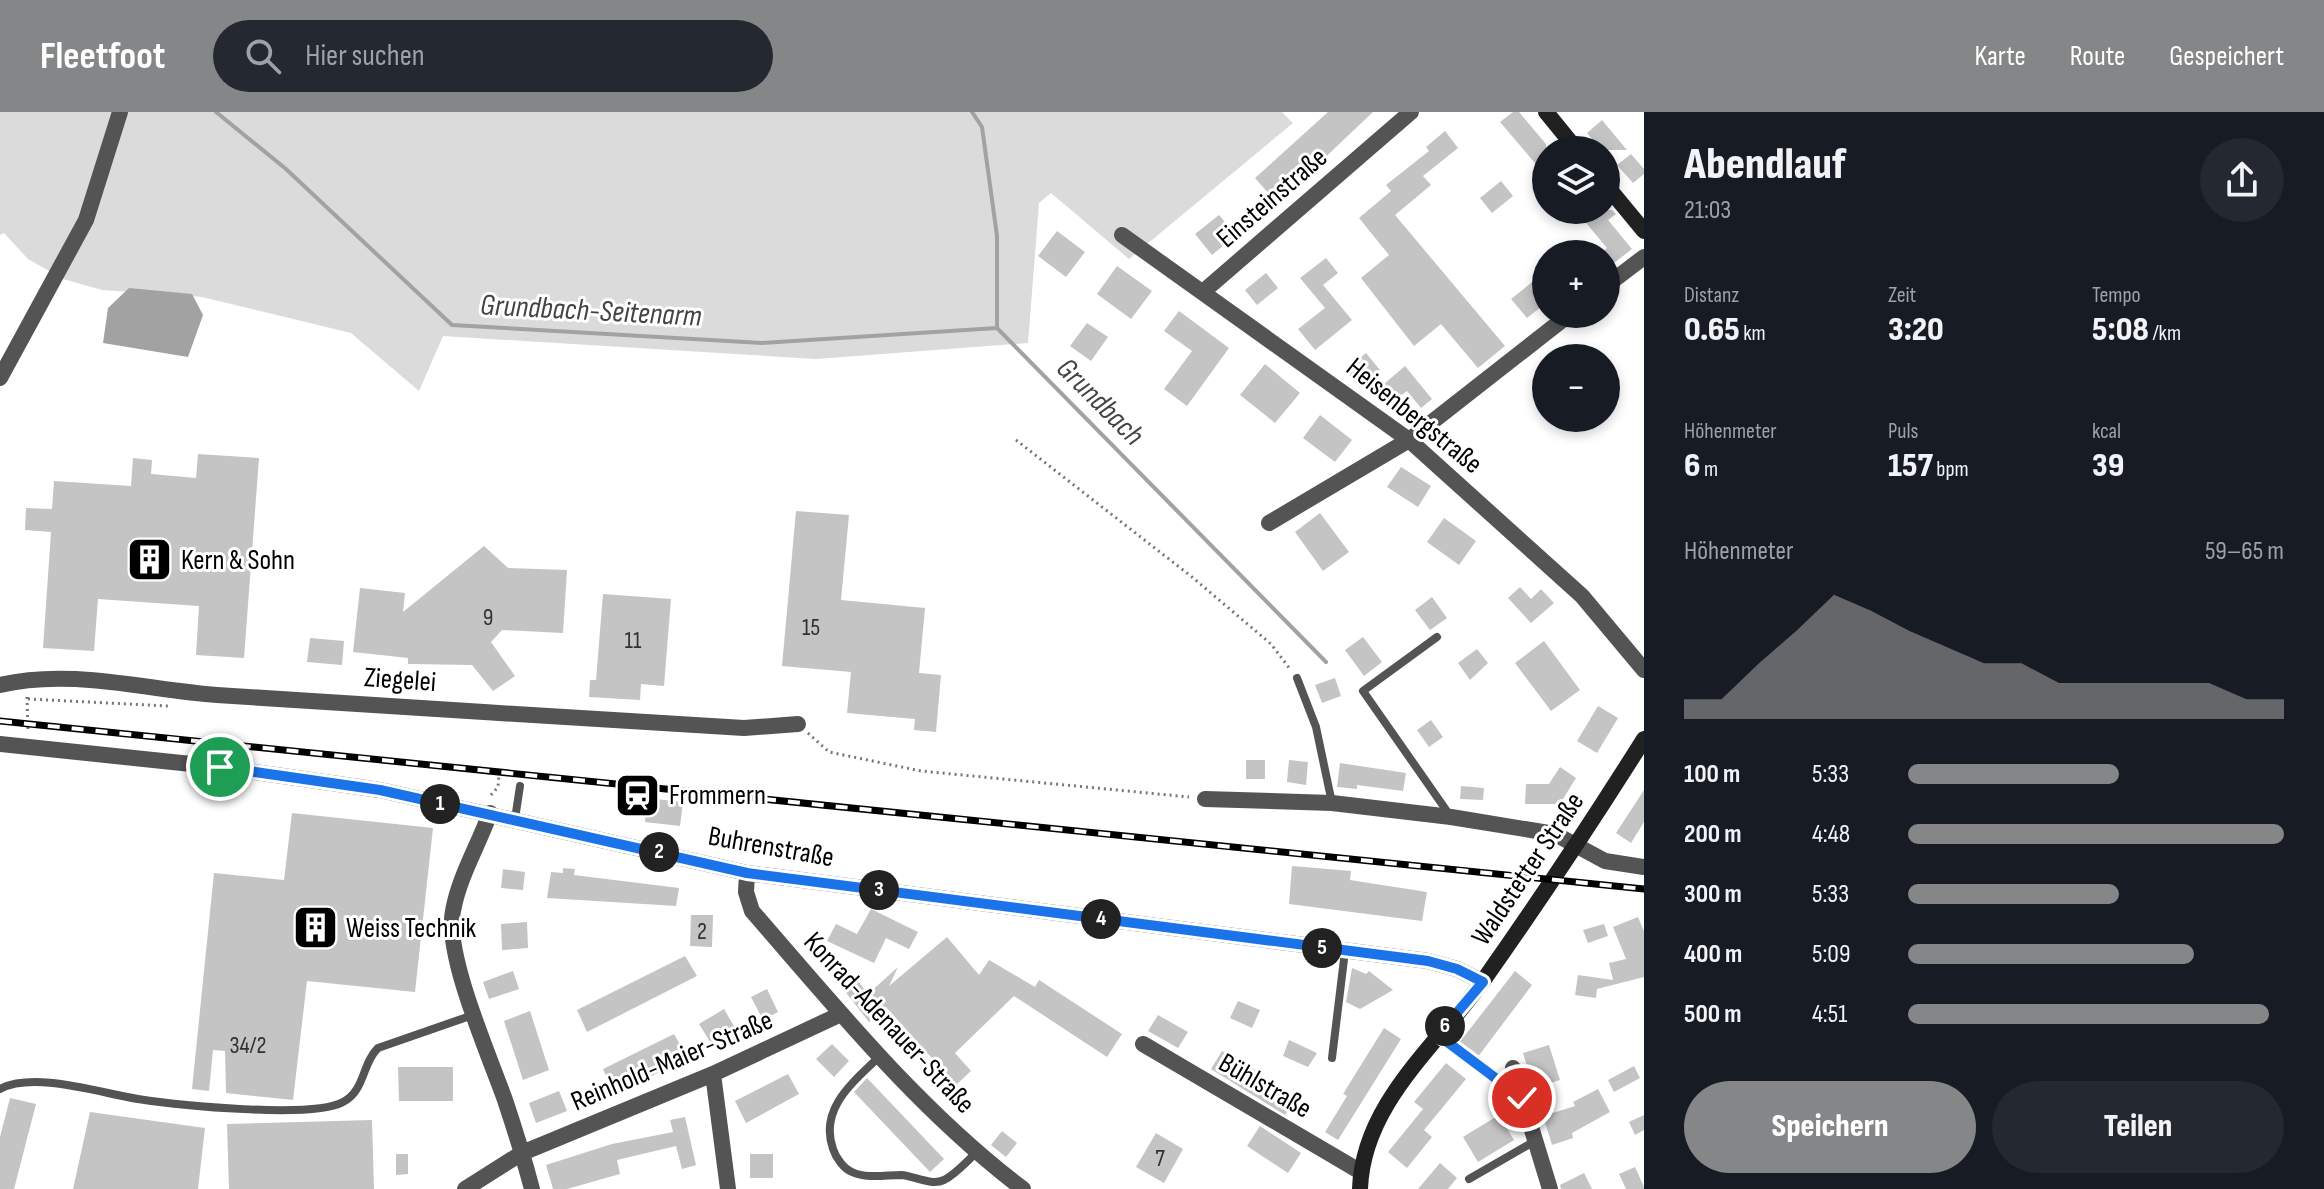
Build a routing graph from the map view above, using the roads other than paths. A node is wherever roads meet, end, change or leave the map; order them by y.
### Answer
1 (120, 112) edge
2 (1411, 112) edge
3 (1546, 112) edge
4 (1566, 136) edge
5 (1620, 202) edge
6 (1644, 231) edge
7 (1122, 235) dead end
8 (1644, 257) edge
9 (1620, 275) edge
10 (1204, 291) junction
11 (1552, 328) edge
12 (0, 378) edge
13 (1409, 440) junction
14 (1269, 523) dead end
15 (1437, 637) dead end
16 (1644, 670) edge
17 (1297, 678) road end
18 (0, 685) edge
19 (798, 724) road end
20 (1644, 739) edge
21 (0, 744) edge
22 (520, 786) dead end
23 (1205, 799) road end
24 (1332, 803) junction
25 (490, 813) junction
26 (1451, 817) junction
27 (515, 819) junction
28 (1576, 845) junction
29 (1644, 867) edge
30 (747, 873) junction
31 (1345, 951) junction
32 (1483, 982) junction
33 (841, 1014) junction
34 (473, 1015) junction
35 (1143, 1044) dead end
36 (881, 1056) junction
37 (1332, 1058) dead end
38 (1513, 1068) dead end
39 (713, 1074) junction
40 (0, 1089) edge
41 (1535, 1141) junction
42 (977, 1152) junction
43 (522, 1153) junction
44 (1469, 1179) dead end
45 (1360, 1180) edge
46 (465, 1189) edge
47 (532, 1189) edge
48 (728, 1189) edge
49 (1023, 1189) edge
50 (1550, 1189) edge

1 - 12 street
2 - 10 street, Einsteinstraße
3 - 4 street
5 - 6 street
7 - 10 street, Heisenbergstraße
8 - 9 street
10 - 13 street, Heisenbergstraße
11 - 13 street
13 - 14 street
13 - 16 street, Heisenbergstraße
15 - 26 lane
17 - 24 lane
18 - 19 street, Ziegelei
20 - 28 street, Waldstetter Straße
21 - 25 street, Buhrenstraße
22 - 27 lane
23 - 24 street
24 - 26 street
25 - 27 street, Buhrenstraße
25 - 34 street
26 - 28 street
27 - 30 street, Buhrenstraße
28 - 29 street
28 - 32 street, Waldstetter Straße
30 - 31 street, Buhrenstraße
30 - 33 street, Konrad-Adenauer-Straße
31 - 32 street, Buhrenstraße
31 - 37 lane
32 - 45 street, Waldstetter Straße
33 - 36 street, Konrad-Adenauer-Straße
33 - 39 street, Reinhold-Maier-Straße
34 - 40 lane
34 - 43 street
35 - 45 street, Bühlstraße
36 - 42 street, Konrad-Adenauer-Straße
36 - 42 lane
38 - 41 street
39 - 43 street, Reinhold-Maier-Straße
39 - 48 street
41 - 44 lane
41 - 50 street
42 - 49 street, Konrad-Adenauer-Straße
43 - 46 street, Reinhold-Maier-Straße
43 - 47 street

